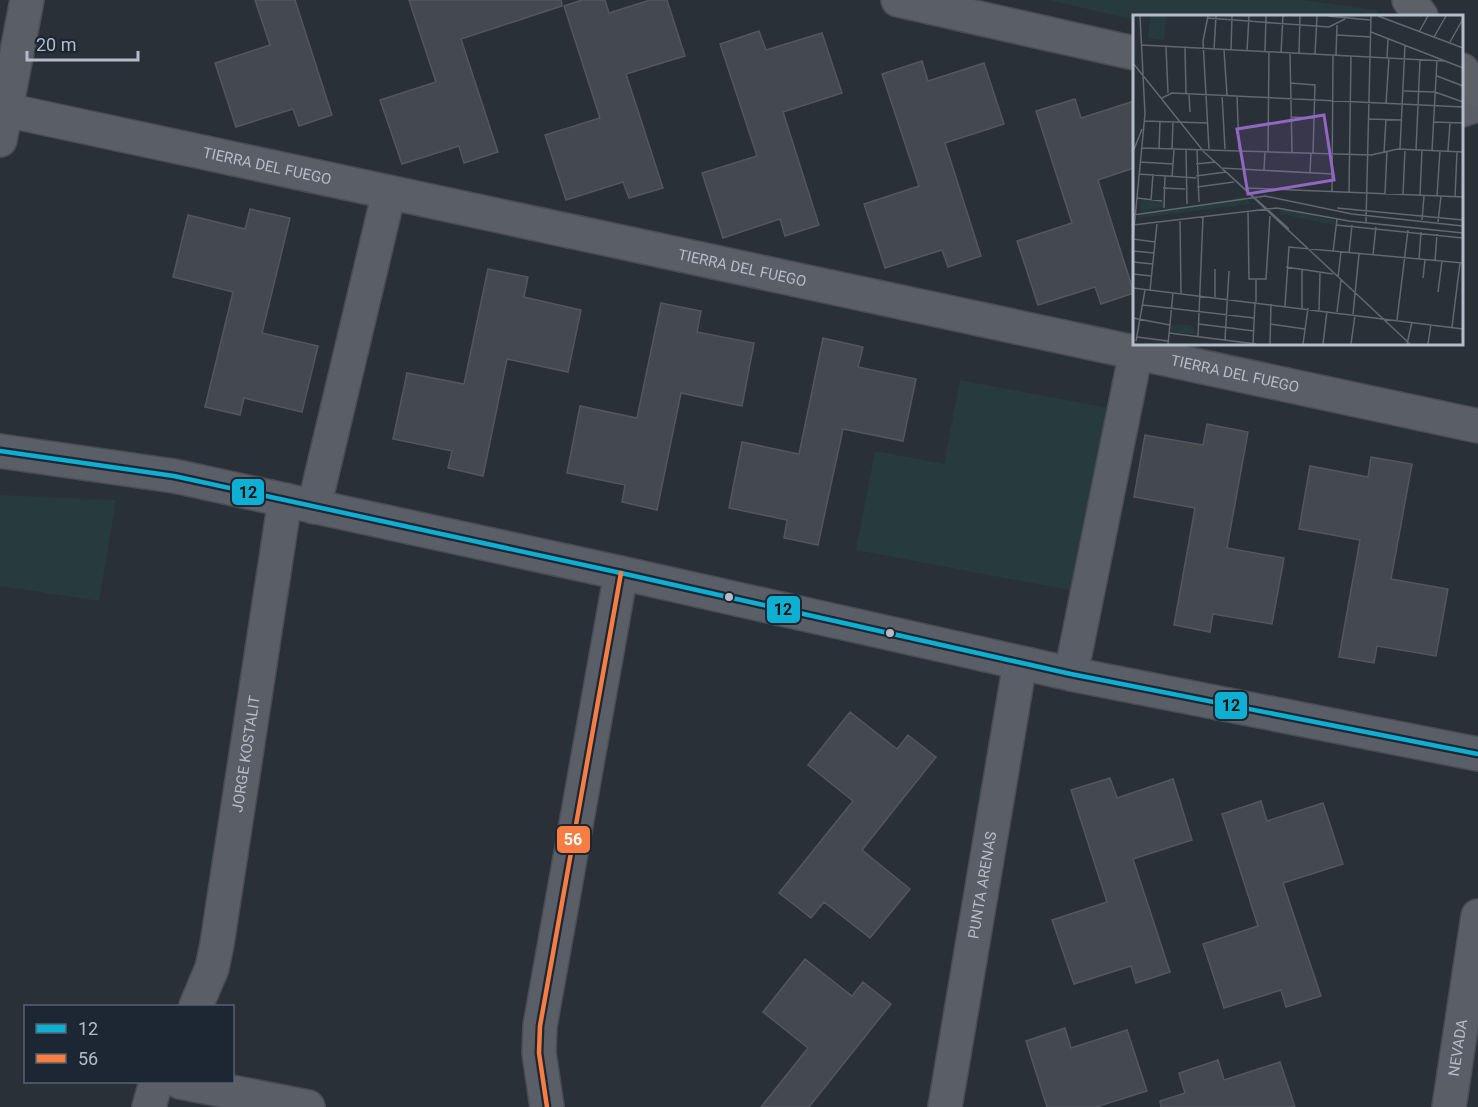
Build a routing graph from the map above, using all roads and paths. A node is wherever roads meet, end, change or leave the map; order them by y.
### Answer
1 (27, 0) edge
2 (898, 0) edge
3 (1409, 0) edge
4 (1420, 15) edge
5 (1133, 52) edge
6 (1463, 73) edge
7 (1478, 92) edge
8 (1478, 105) edge
9 (1463, 109) edge
10 (3, 125) edge
11 (389, 192) junction
12 (1136, 352) junction
13 (1478, 426) edge
14 (0, 451) edge
15 (299, 503) junction
16 (621, 573) junction
17 (1020, 663) junction
18 (1071, 674) junction
19 (1478, 754) edge
20 (1478, 916) edge
21 (196, 1005) edge
22 (156, 1083) edge
23 (185, 1083) edge
24 (149, 1107) edge
25 (308, 1107) edge
26 (547, 1107) edge
27 (945, 1107) edge
28 (1449, 1107) edge

1 - 10 street
2 - 5 street
3 - 4 main road
6 - 7 main road
8 - 9 street
10 - 11 street, TIERRA DEL FUEGO
11 - 12 street, TIERRA DEL FUEGO
11 - 15 street, JORGE KOSTALIT
12 - 13 street, TIERRA DEL FUEGO
12 - 18 street
14 - 15 street
15 - 16 street
15 - 21 street, JORGE KOSTALIT
16 - 17 street
16 - 26 street
17 - 18 street
17 - 27 street, PUNTA ARENAS
18 - 19 street
20 - 28 street, NEVADA
22 - 24 street
23 - 25 street

